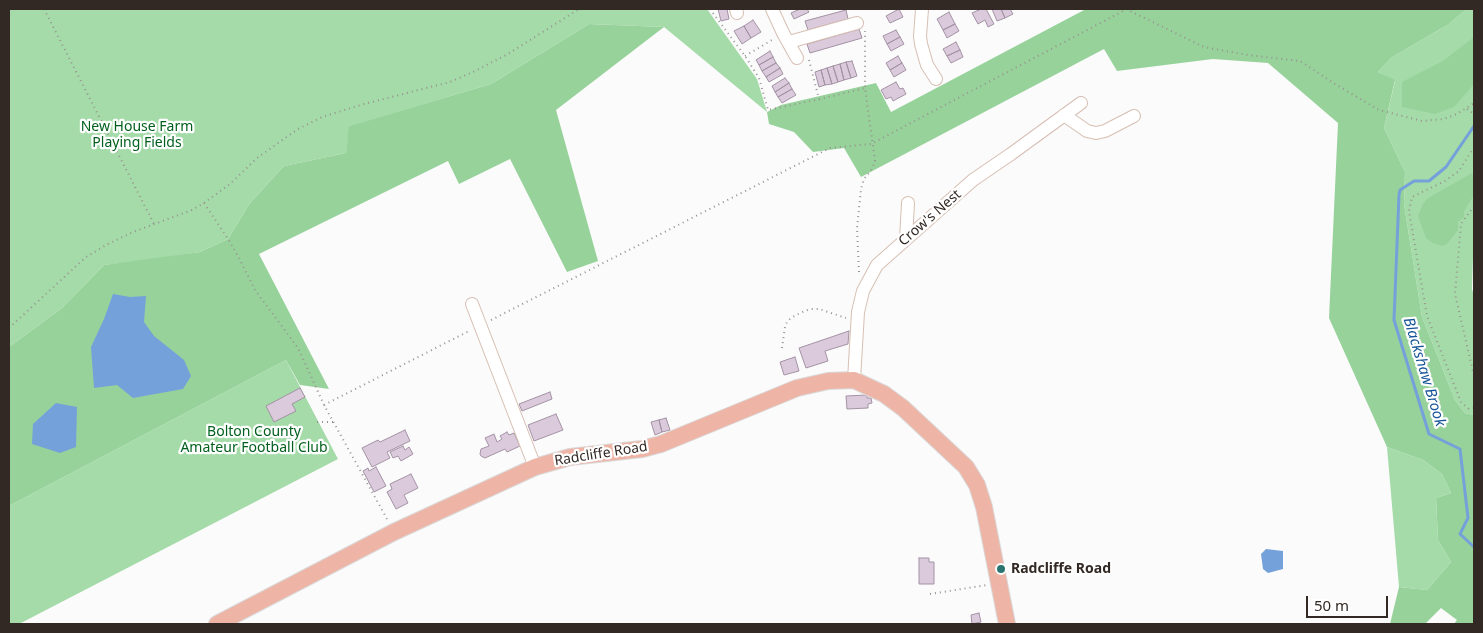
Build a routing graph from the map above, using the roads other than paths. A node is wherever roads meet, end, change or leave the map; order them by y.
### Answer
1 (772, 9) edge
2 (922, 9) edge
3 (861, 27) road end
4 (786, 38) junction
5 (797, 58) road end
6 (929, 75) dead end
7 (1080, 103) dead end
8 (1064, 115) junction
9 (1134, 116) dead end
10 (908, 203) dead end
11 (906, 239) junction
12 (472, 304) dead end
13 (854, 380) junction
14 (535, 466) junction
15 (217, 624) edge
16 (1007, 624) edge

1 - 4 street
2 - 6 street
3 - 4 street
4 - 5 street
7 - 8 street, Crow's Nest
8 - 9 street
8 - 11 street, Crow's Nest
10 - 11 street
11 - 13 street, Crow's Nest
12 - 14 street
13 - 14 main road, Radcliffe Road
13 - 16 main road, Radcliffe Road
14 - 15 main road, Radcliffe Road

